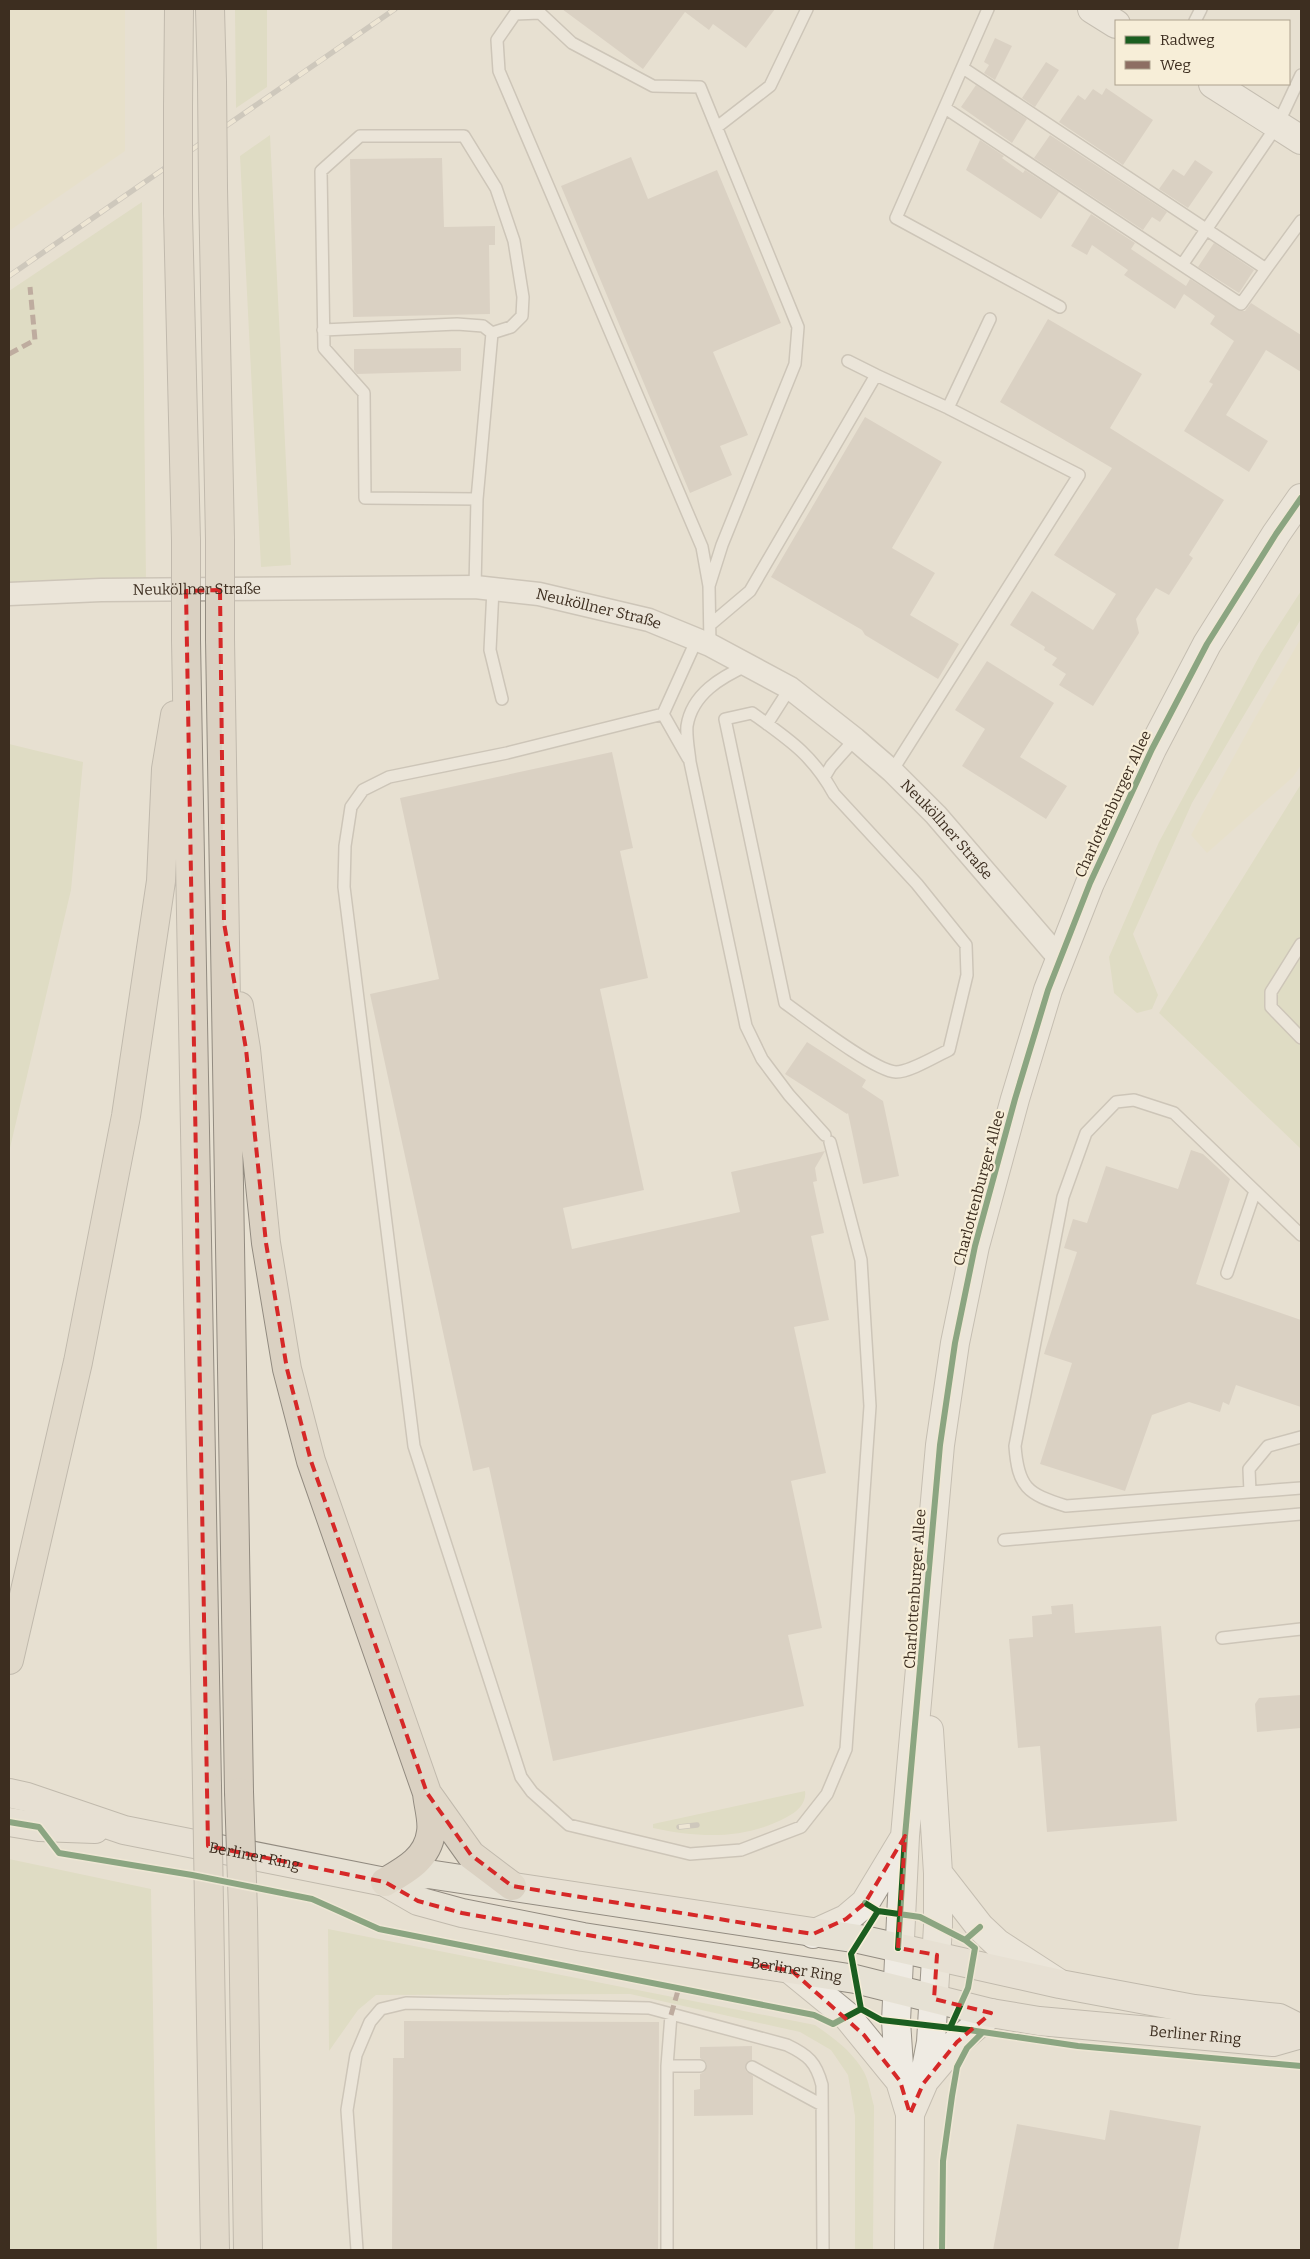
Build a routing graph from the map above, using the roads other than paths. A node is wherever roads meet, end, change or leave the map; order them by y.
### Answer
1 (179, 9) edge
2 (210, 9) edge
3 (807, 9) edge
4 (988, 9) edge
5 (1092, 9) edge
6 (541, 11) edge
7 (1115, 23) edge
8 (963, 68) junction
9 (1301, 75) edge
10 (1215, 85) edge
11 (945, 108) junction
12 (1278, 124) junction
13 (717, 128) junction
14 (1301, 140) edge
15 (1301, 221) edge
16 (1206, 229) junction
17 (1182, 265) junction
18 (1266, 269) junction
19 (1060, 307) dead end
20 (990, 319) dead end
21 (323, 330) junction
22 (492, 333) junction
23 (848, 362) dead end
24 (876, 375) junction
25 (948, 408) junction
26 (1301, 498) edge
27 (477, 499) junction
28 (709, 586) junction
29 (484, 588) junction
30 (9, 594) edge
31 (706, 636) junction
32 (186, 640) junction
33 (749, 665) junction
34 (790, 688) junction
35 (502, 699) dead end
36 (663, 714) junction
37 (766, 724) junction
38 (856, 739) junction
39 (690, 762) junction
40 (892, 771) junction
41 (825, 776) junction
42 (224, 923) junction
43 (1301, 944) edge
44 (1060, 959) junction
45 (1301, 1038) edge
46 (1256, 1191) junction
47 (1301, 1236) edge
48 (1227, 1272) dead end
49 (1301, 1437) edge
50 (1301, 1488) edge
51 (1250, 1492) junction
52 (1301, 1514) edge
53 (1004, 1540) dead end
54 (1301, 1629) edge
55 (1222, 1638) dead end
56 (924, 1643) junction
57 (9, 1660) edge
58 (9, 1793) edge
59 (427, 1793) junction
60 (9, 1822) edge
61 (124, 1830) junction
62 (905, 1836) junction
63 (938, 1873) junction
64 (385, 1882) junction
65 (512, 1886) junction
66 (813, 1934) junction
67 (898, 1948) junction
68 (937, 1955) junction
69 (792, 1971) junction
70 (1060, 1984) junction
71 (897, 1989) junction
72 (934, 2000) junction
73 (991, 2013) junction
74 (671, 2015) junction
75 (1301, 2028) edge
76 (1301, 2034) edge
77 (667, 2066) junction
78 (700, 2066) dead end
79 (752, 2067) dead end
80 (911, 2082) junction
81 (822, 2105) junction
82 (215, 2250) edge
83 (248, 2250) edge
84 (358, 2250) edge
85 (667, 2250) edge
86 (823, 2250) edge
87 (909, 2250) edge

1 - 32 highway, bridge
2 - 42 highway, bridge
3 - 13 lane
4 - 8 lane
5 - 7 street
6 - 13 lane
6 - 28 lane
8 - 11 lane
8 - 16 lane
9 - 12 lane
10 - 12 street
11 - 17 lane
11 - 19 lane
12 - 14 street
12 - 16 lane
13 - 28 lane
15 - 18 lane
16 - 17 lane
16 - 18 lane
17 - 18 lane
20 - 25 lane
21 - 22 lane
21 - 22 lane
21 - 27 lane
22 - 27 lane
23 - 24 lane
24 - 25 lane
24 - 31 lane
25 - 40 lane
26 - 44 street, Charlottenburger Allee
27 - 29 lane
28 - 31 lane
29 - 30 street, Neuköllner Straße
29 - 31 street, Neuköllner Straße
29 - 35 lane
31 - 33 street, Neuköllner Straße
31 - 36 lane
32 - 57 highway
32 - 82 highway, bridge
33 - 34 street, Neuköllner Straße
33 - 39 lane
34 - 37 lane
34 - 38 street, Neuköllner Straße
36 - 39 lane
36 - 39 lane
37 - 41 lane
37 - 41 lane
38 - 40 street, Neuköllner Straße
38 - 41 lane
40 - 44 street, Neuköllner Straße
42 - 59 highway
42 - 83 highway, bridge
43 - 45 lane
44 - 56 street, Charlottenburger Allee
46 - 47 lane
46 - 48 lane
46 - 51 lane
49 - 51 lane
50 - 51 lane
52 - 53 lane
54 - 55 lane
56 - 62 street, Charlottenburger Allee
56 - 63 street, Charlottenburger Allee
58 - 61 main road, Berliner Ring
59 - 64 highway
59 - 65 highway
60 - 61 main road, Berliner Ring
61 - 64 main road, Berliner Ring
62 - 66 street
62 - 67 street, Charlottenburger Allee
63 - 68 street, Charlottenburger Allee
63 - 70 street
64 - 65 main road, Berliner Ring
64 - 69 main road, Berliner Ring
65 - 66 main road, Berliner Ring
66 - 67 main road, Berliner Ring
67 - 68 main road, Berliner Ring
67 - 71 street, Charlottenburger Allee
68 - 70 main road, Berliner Ring
68 - 72 street, Charlottenburger Allee
69 - 71 main road, Berliner Ring
69 - 80 street
70 - 75 main road, Berliner Ring
71 - 72 main road, Berliner Ring
71 - 80 street, Charlottenburger Allee
72 - 73 main road, Berliner Ring
72 - 80 street, Charlottenburger Allee
73 - 76 main road, Berliner Ring
73 - 80 street
74 - 77 lane
74 - 81 lane
74 - 84 lane
77 - 78 lane
77 - 85 lane
79 - 81 lane
80 - 87 street
81 - 86 lane

